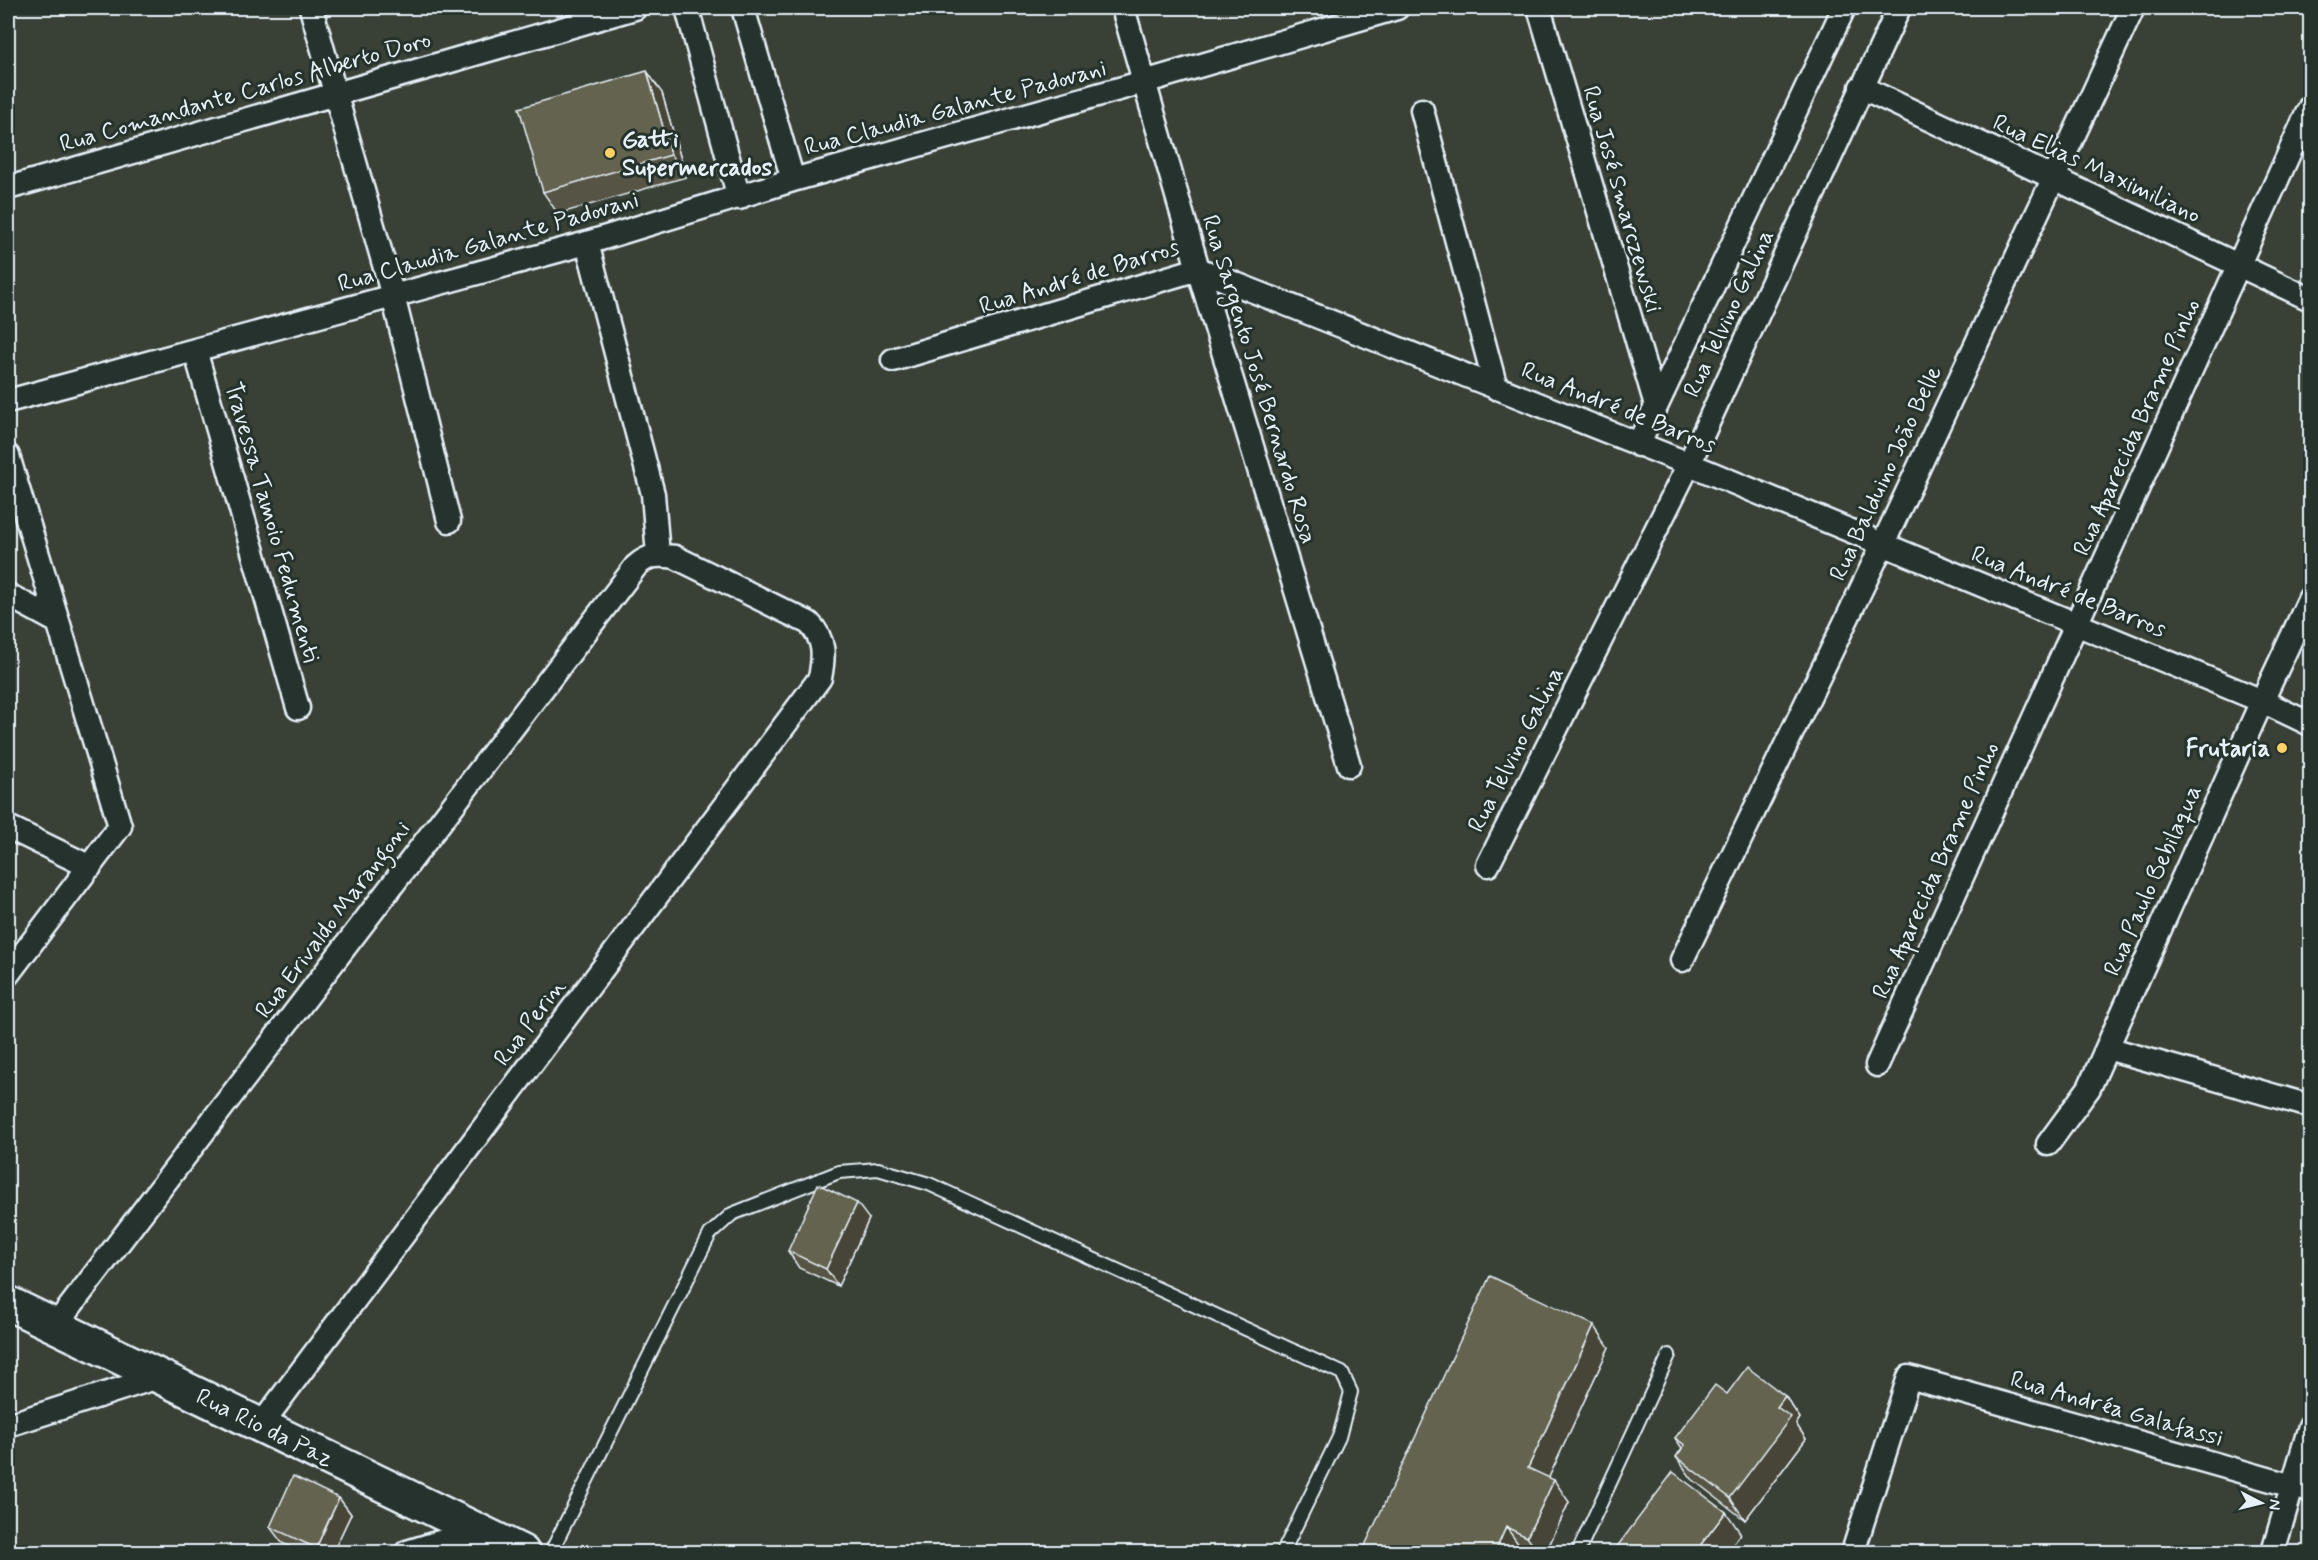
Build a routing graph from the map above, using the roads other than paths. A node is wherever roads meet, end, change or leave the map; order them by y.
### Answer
1 (311, 8) edge
2 (635, 8) edge
3 (687, 8) edge
4 (743, 8) edge
5 (1123, 8) edge
6 (1397, 8) edge
7 (1539, 8) edge
8 (1844, 8) edge
9 (1899, 8) edge
10 (2133, 8) edge
11 (1144, 82) junction
12 (1861, 87) junction
13 (335, 93) junction
14 (2310, 107) edge
15 (1422, 110) dead end
16 (2054, 177) junction
17 (793, 180) junction
18 (8, 188) edge
19 (739, 198) junction
20 (587, 243) junction
21 (2239, 265) junction
22 (1198, 269) junction
23 (393, 296) junction
24 (2310, 298) edge
25 (195, 350) junction
26 (893, 360) dead end
27 (1496, 388) junction
28 (8, 401) edge
29 (1656, 405) junction
30 (1638, 446) junction
31 (8, 456) edge
32 (1689, 464) junction
33 (449, 521) dead end
34 (1883, 544) junction
35 (658, 555) junction
36 (8, 595) edge
37 (2310, 598) edge
38 (58, 622) junction
39 (2076, 624) junction
40 (2262, 701) junction
41 (298, 708) dead end
42 (2310, 724) edge
43 (1349, 765) dead end
44 (8, 827) edge
45 (1488, 865) dead end
46 (90, 867) junction
47 (1682, 960) dead end
48 (8, 974) edge
49 (2107, 1048) junction
50 (1877, 1065) dead end
51 (2310, 1106) edge
52 (2048, 1144) dead end
53 (8, 1303) edge
54 (56, 1325) junction
55 (1669, 1355) dead end
56 (161, 1376) junction
57 (8, 1425) edge
58 (261, 1425) junction
59 (2310, 1426) edge
60 (2302, 1489) edge
61 (476, 1531) junction
62 (407, 1552) edge
63 (522, 1552) edge
64 (551, 1552) edge
65 (1283, 1552) edge
66 (1578, 1552) edge
67 (1853, 1552) edge
68 (2273, 1552) edge

1 - 13 street
2 - 13 street, Rua Comandante Carlos Alberto Doro
3 - 19 street
4 - 17 street
5 - 11 street, Rua Sargento José Bernardo Rosa
6 - 11 street, Rua Claudia Galante Padovani
7 - 29 street, Rua José Smarczewski
8 - 29 street, Rua Telvino Galina
9 - 12 street, Rua Telvino Galina
10 - 16 street, Rua Balduino João Belle
11 - 17 street, Rua Claudia Galante Padovani
11 - 22 street, Rua Sargento José Bernardo Rosa
12 - 16 street, Rua Elias Maximiliano
12 - 32 street, Rua Telvino Galina
13 - 18 street, Rua Comandante Carlos Alberto Doro
13 - 23 street
14 - 21 street, Rua Aparecida Brame Pinho
15 - 27 street
16 - 21 street, Rua Elias Maximiliano
16 - 34 street, Rua Balduino João Belle
17 - 19 street, Rua Claudia Galante Padovani
19 - 20 street, Rua Claudia Galante Padovani
20 - 23 street, Rua Claudia Galante Padovani
20 - 35 street
21 - 24 street, Rua Elias Maximiliano
21 - 39 street, Rua Aparecida Brame Pinho
22 - 26 street, Rua André de Barros
22 - 27 street, Rua André de Barros
22 - 43 street, Rua Sargento José Bernardo Rosa
23 - 25 street, Rua Claudia Galante Padovani
23 - 33 street
25 - 28 street, Rua Claudia Galante Padovani
25 - 41 street, Travessa Tamoio Fedumenti
27 - 30 street, Rua André de Barros
29 - 30 street, Rua Telvino Galina
30 - 32 street, Rua André de Barros
31 - 38 street
32 - 34 street, Rua André de Barros
32 - 45 street, Rua Telvino Galina
34 - 39 street, Rua André de Barros
34 - 47 street, Rua Balduino João Belle
35 - 54 street, Rua Erivaldo Marangoni
35 - 58 street, Rua Perin
36 - 38 street
37 - 40 street, Rua Paulo Bebilaqua
38 - 46 street
39 - 40 street, Rua André de Barros
39 - 50 street, Rua Aparecida Brame Pinho
40 - 42 street, Rua André de Barros
40 - 49 street, Rua Paulo Bebilaqua
44 - 46 street
46 - 48 street
49 - 51 street
49 - 52 street, Rua Paulo Bebilaqua
53 - 54 main road, Rua Rio da Paz
54 - 56 main road, Rua Rio da Paz
55 - 66 lane
56 - 57 street
56 - 58 main road, Rua Rio da Paz
58 - 61 main road, Rua Rio da Paz
59 - 60 street
60 - 67 street, Rua Andréa Galafassi
60 - 68 street
61 - 62 street
61 - 63 main road, Rua Rio da Paz
64 - 65 lane

